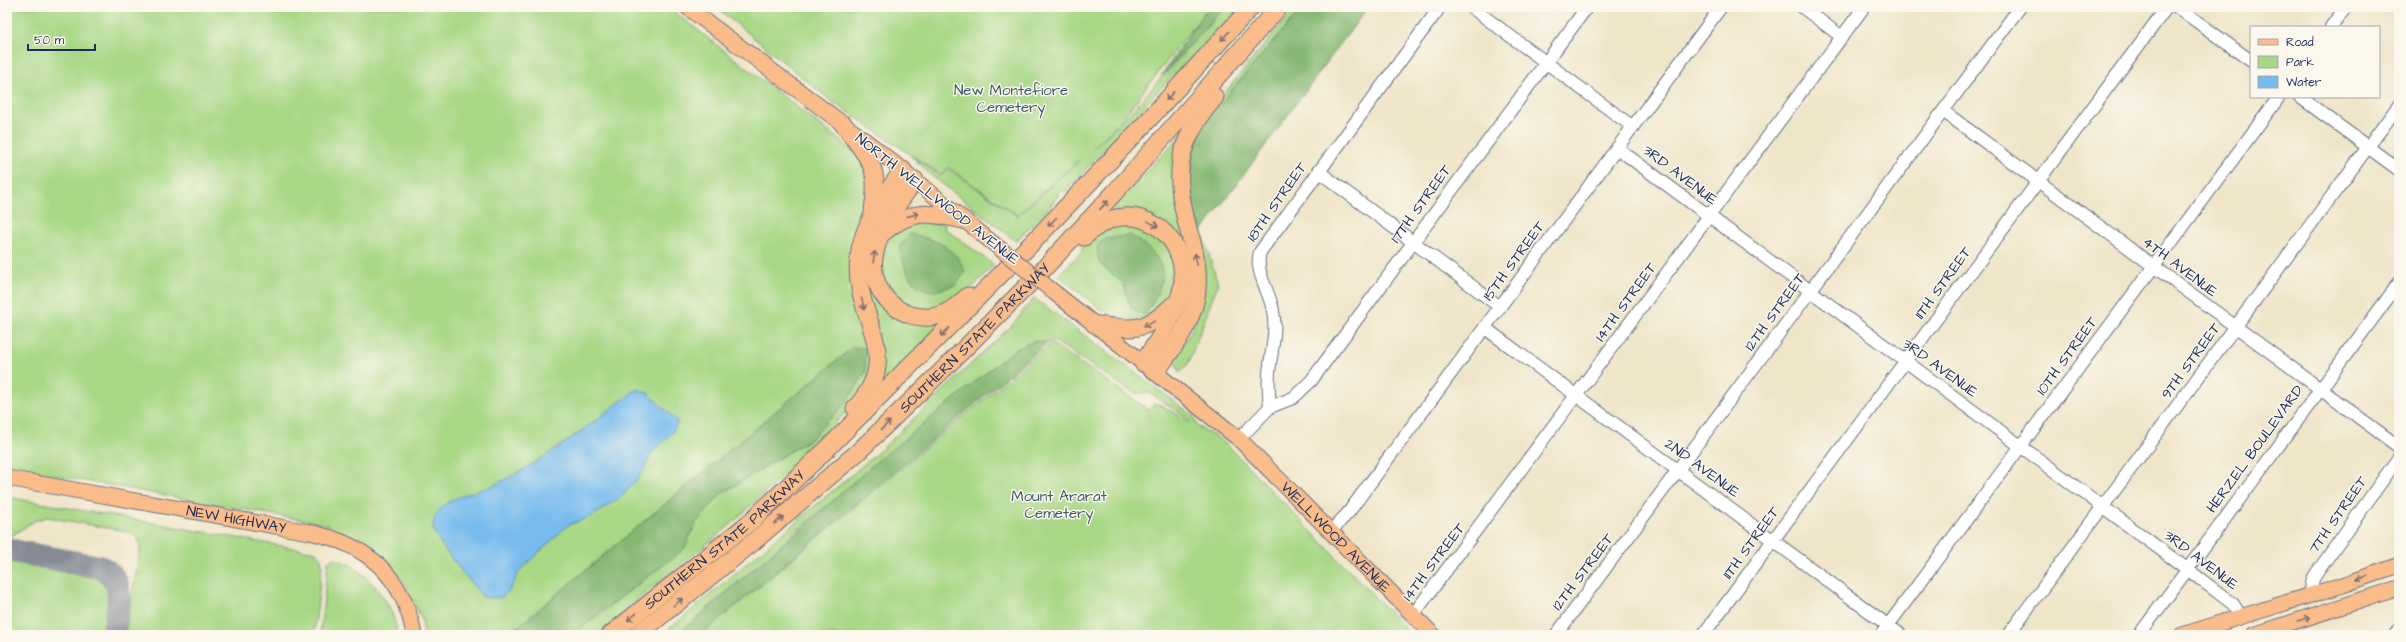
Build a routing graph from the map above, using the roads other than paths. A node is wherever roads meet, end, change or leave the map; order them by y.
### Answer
1 (687, 7) edge
2 (1251, 7) edge
3 (1279, 7) edge
4 (1440, 7) edge
5 (1471, 7) edge
6 (1587, 7) edge
7 (1721, 7) edge
8 (1802, 7) edge
9 (1864, 7) edge
10 (2020, 7) edge
11 (2167, 7) edge
12 (2177, 7) edge
13 (2346, 7) edge
14 (2332, 26) edge
15 (1258, 32) junction
16 (1842, 37) junction
17 (2250, 60) edge
18 (1546, 63) junction
19 (2278, 98) edge
20 (2301, 98) edge
21 (2399, 105) edge
22 (1943, 111) junction
23 (843, 124) junction
24 (1633, 126) junction
25 (2368, 147) junction
26 (1617, 148) junction
27 (2399, 170) edge
28 (1318, 172) junction
29 (909, 175) junction
30 (2038, 181) junction
31 (872, 215) junction
32 (1709, 216) junction
33 (964, 220) junction
34 (880, 235) junction
35 (1413, 242) junction
36 (1031, 244) junction
37 (2153, 267) junction
38 (1039, 274) junction
39 (2399, 283) edge
40 (1810, 291) junction
41 (1178, 299) junction
42 (1500, 307) junction
43 (1094, 324) junction
44 (2235, 327) junction
45 (1485, 328) junction
46 (1905, 362) junction
47 (1149, 367) junction
48 (2319, 390) junction
49 (1577, 396) junction
50 (1270, 407) junction
51 (1239, 440) junction
52 (2021, 447) junction
53 (2399, 447) edge
54 (826, 450) junction
55 (2399, 457) edge
56 (1678, 471) junction
57 (7, 478) edge
58 (2103, 506) junction
59 (1331, 532) junction
60 (1773, 540) junction
61 (2399, 565) edge
62 (2187, 569) junction
63 (2399, 588) edge
64 (2310, 595) junction
65 (1413, 615) junction
66 (2241, 617) junction
67 (2399, 629) edge
68 (1885, 630) edge
69 (2274, 633) edge
70 (414, 635) edge
71 (610, 635) edge
72 (637, 635) edge
73 (1432, 635) edge
74 (1556, 635) edge
75 (1703, 635) edge
76 (1901, 635) edge
77 (2008, 635) edge
78 (2139, 635) edge
79 (2182, 635) edge
80 (2253, 635) edge
81 (2395, 635) edge

1 - 23 main road, NORTH WELLWOOD AVENUE
2 -> 36 highway, SOUTHERN STATE PARKWAY
3 - 15 highway, SOUTHERN STATE PARKWAY
4 - 28 street, 18TH STREET
5 - 18 street
6 - 18 street, 17TH STREET
7 - 24 street, 15TH STREET
8 - 16 street
9 - 16 street, 14TH STREET
10 - 22 street, 12TH STREET
11 - 30 street, 11TH STREET
12 - 17 street
13 - 14 street
38 -> 15 highway, SOUTHERN STATE PARKWAY
47 -> 15 highway
16 - 32 street, 14TH STREET
18 - 24 street
18 - 35 street, 17TH STREET
19 - 37 street, 10TH STREET
20 - 25 street
21 - 25 street, 9TH STREET
22 - 30 street, 4TH AVENUE
22 - 40 street, 12TH STREET
23 - 29 main road, NORTH WELLWOOD AVENUE
23 - 31 highway
24 - 26 street, 15TH STREET
25 - 27 street
25 - 44 street, 9TH STREET
26 - 32 street, 3RD AVENUE
26 - 42 street, 15TH STREET
28 - 35 street
28 - 50 street, 18TH STREET
29 - 31 highway
29 - 33 main road, NORTH WELLWOOD AVENUE
29 - 34 highway
30 - 37 street, 4TH AVENUE
30 - 46 street, 11TH STREET
31 -> 54 highway
32 - 40 street, 3RD AVENUE
32 - 49 street, 14TH STREET
34 -> 33 highway
33 - 43 main road, NORTH WELLWOOD AVENUE, bridge
36 -> 34 highway
35 - 42 street
35 - 50 street, 17TH STREET
36 -> 54 highway, SOUTHERN STATE PARKWAY
37 - 44 street, 4TH AVENUE
37 - 52 street, 10TH STREET
38 -> 41 highway
72 -> 38 highway, SOUTHERN STATE PARKWAY
39 - 48 street, HERZEL BOULEVARD
40 - 46 street, 3RD AVENUE
40 - 56 street, 12TH STREET
41 -> 43 highway
41 - 47 highway
42 - 45 street, 15TH STREET
43 - 47 main road, NORTH WELLWOOD AVENUE
44 - 48 street, 4TH AVENUE
44 - 58 street, 9TH STREET
45 - 49 street, 2ND AVENUE
45 - 59 street, 15TH STREET
46 - 52 street, 3RD AVENUE
46 - 60 street, 11TH STREET
47 - 51 main road, NORTH WELLWOOD AVENUE
48 - 53 street, 4TH AVENUE
48 - 62 street, HERZEL BOULEVARD
49 - 56 street, 2ND AVENUE
49 - 65 street, 14TH STREET
50 - 51 street
51 - 59 main road, WELLWOOD AVENUE
52 - 58 street, 3RD AVENUE
52 - 68 street, 10TH STREET
54 -> 71 highway, SOUTHERN STATE PARKWAY
55 - 64 street, 7TH STREET
56 - 60 street, 2ND AVENUE
56 - 74 street, 12TH STREET
57 - 70 main road, NEW HIGHWAY
58 - 62 street, 3RD AVENUE
58 - 77 street, 9TH STREET
59 - 65 main road, WELLWOOD AVENUE
60 - 68 street, 2ND AVENUE
60 - 75 street, 11TH STREET
61 -> 64 main road
62 - 66 street, 3RD AVENUE
62 - 78 street, HERZEL BOULEVARD
69 -> 63 main road
64 - 66 main road
65 - 73 main road, WELLWOOD AVENUE
66 - 79 main road
67 - 81 street
68 - 76 street, 2ND AVENUE
69 - 80 main road

